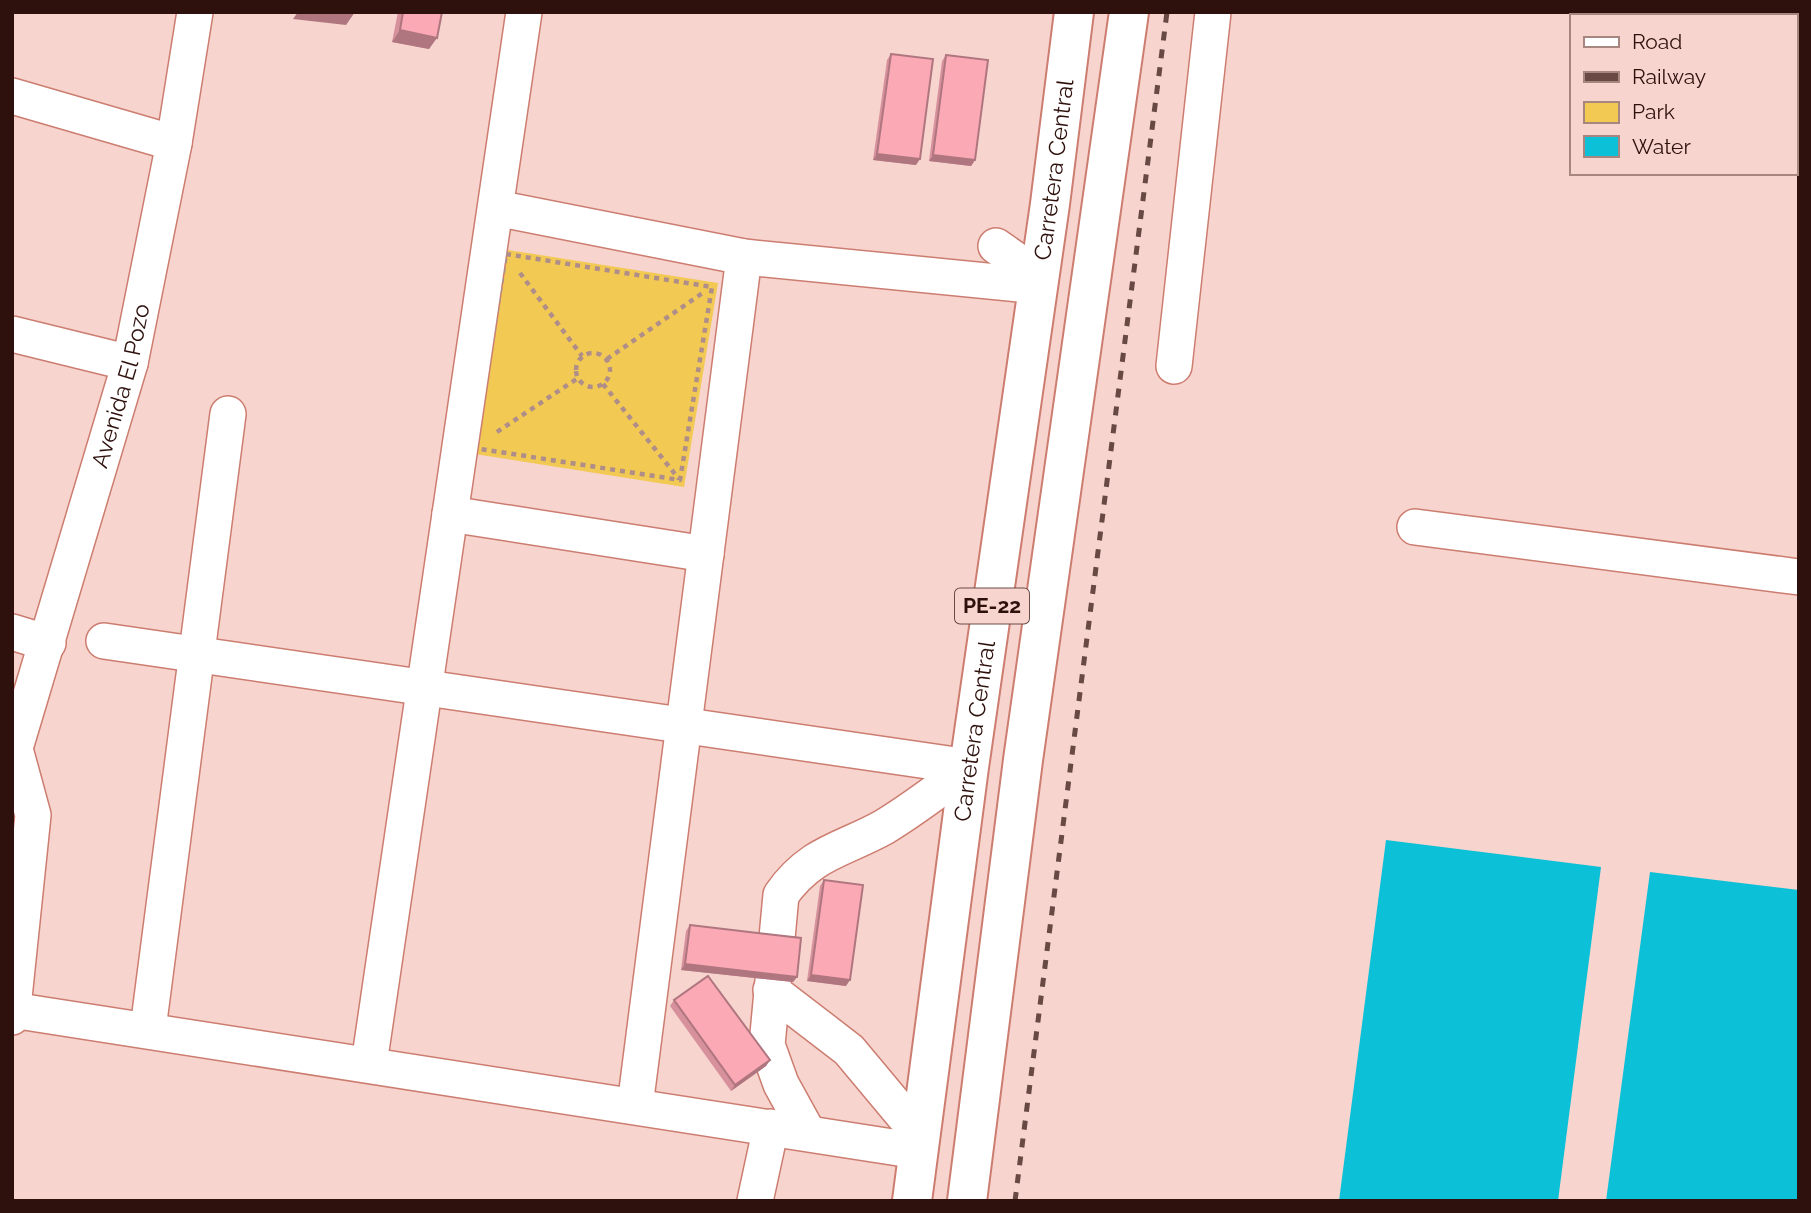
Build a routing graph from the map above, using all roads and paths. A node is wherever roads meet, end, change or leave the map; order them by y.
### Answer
1 (195, 12) edge
2 (524, 12) edge
3 (1074, 12) edge
4 (1129, 12) edge
5 (1213, 12) edge
6 (12, 96) edge
7 (174, 143) junction
8 (495, 213) junction
9 (996, 246) dead end
10 (506, 254) junction
11 (743, 261) junction
12 (1039, 282) junction
13 (712, 287) junction
14 (12, 334) edge
15 (582, 356) junction
16 (607, 359) junction
17 (130, 363) junction
18 (1174, 366) dead end
19 (578, 378) junction
20 (603, 384) junction
21 (228, 414) dead end
22 (497, 432) dead end
23 (473, 445) junction
24 (680, 480) junction
25 (715, 484) junction
26 (450, 514) junction
27 (1415, 527) dead end
28 (706, 554) junction
29 (1799, 577) edge
30 (12, 632) edge
31 (104, 640) dead end
32 (48, 643) junction
33 (197, 654) junction
34 (424, 688) junction
35 (684, 725) junction
36 (14, 753) edge
37 (969, 767) junction
38 (771, 990) junction
39 (13, 1012) edge
40 (148, 1029) junction
41 (369, 1064) junction
42 (635, 1106) junction
43 (771, 1127) junction
44 (808, 1133) junction
45 (919, 1143) junction
46 (755, 1201) edge
47 (912, 1201) edge
48 (967, 1201) edge

1 - 7 street, Avenida El Pozo
2 - 8 street
3 - 12 highway, Carretera Central / PE-22
4 - 48 highway, PE-22
5 - 18 street
6 - 7 street
7 - 17 street, Avenida El Pozo
8 - 10 path
8 - 11 street
8 - 23 street
9 - 12 street
10 - 13 path
10 - 15 path
10 - 23 path
11 - 12 street
11 - 13 path
11 - 25 street
12 - 37 highway, Carretera Central / PE-22
13 - 16 path
13 - 24 path
14 - 17 street
15 - 16 path
15 - 19 path
16 - 20 path
17 - 32 street, Avenida El Pozo
19 - 20 path
19 - 22 path
20 - 24 path
21 - 33 street
23 - 24 path
23 - 26 street
24 - 25 path
25 - 28 street
26 - 28 street
26 - 34 street
27 - 29 street
28 - 35 street
30 - 32 street
31 - 33 street
32 - 36 street, Avenida El Pozo
33 - 34 street
33 - 40 street
34 - 35 street
34 - 41 street
35 - 37 street
35 - 42 street
36 - 39 street, Avenida El Pozo
37 - 38 street
37 - 45 highway, Carretera Central / PE-22
38 - 44 street
38 - 45 street
39 - 40 street
40 - 41 street
41 - 42 street
42 - 43 street
43 - 44 street
43 - 46 street
44 - 45 street
45 - 47 highway, Carretera Central / PE-22

